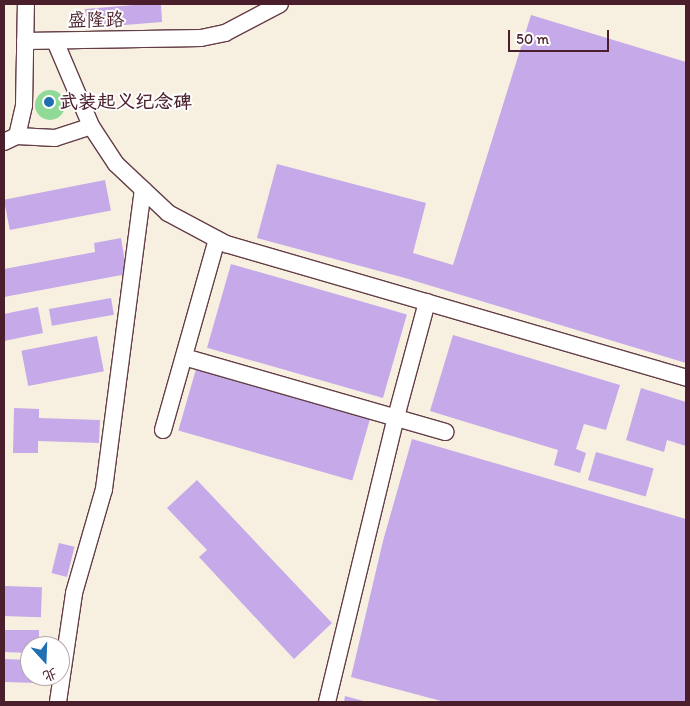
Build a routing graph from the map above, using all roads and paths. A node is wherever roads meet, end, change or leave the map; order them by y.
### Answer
1 (26, 4) edge
2 (280, 4) edge
3 (25, 41) junction
4 (55, 41) junction
5 (91, 126) junction
6 (10, 139) edge
7 (144, 190) junction
8 (217, 239) junction
9 (426, 302) junction
10 (184, 356) junction
11 (686, 378) edge
12 (396, 417) junction
13 (163, 430) dead end
14 (445, 432) dead end
15 (58, 702) edge
16 (327, 702) edge

1 - 3 street
2 - 4 street, 盛隆路
3 - 4 street, 盛隆路
3 - 6 street
4 - 5 street
5 - 6 street
5 - 7 street
7 - 8 street
7 - 15 street
8 - 9 street
8 - 10 street
9 - 11 street
9 - 12 street
10 - 12 street
10 - 13 street
12 - 14 street
12 - 16 street

